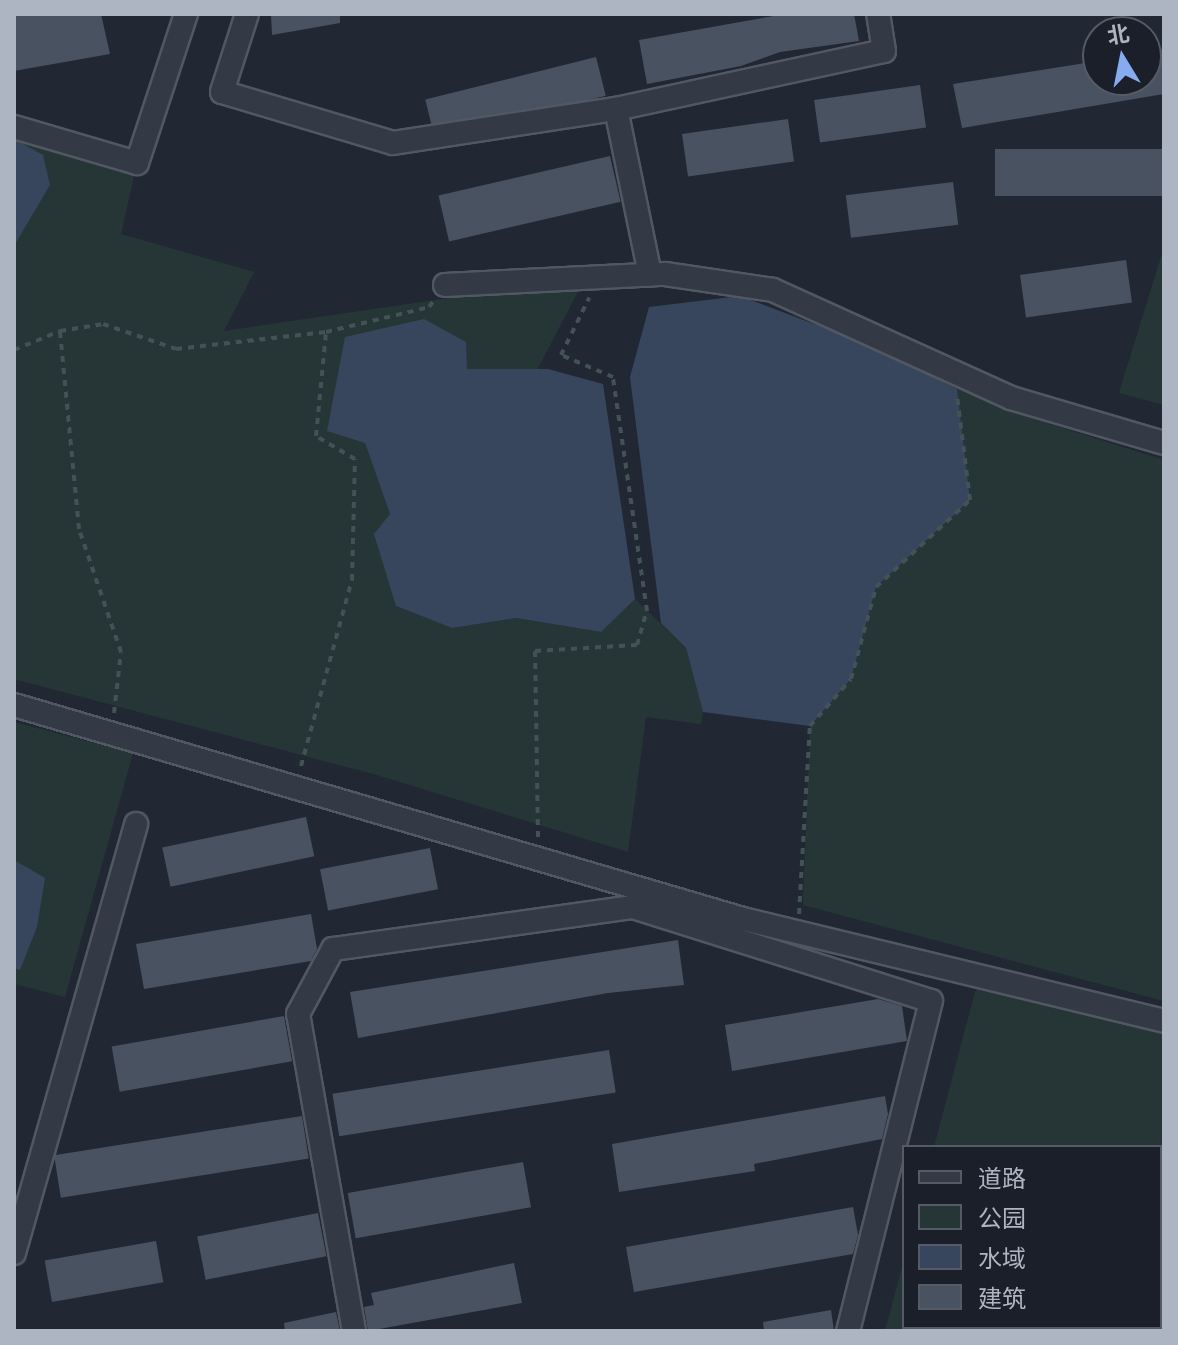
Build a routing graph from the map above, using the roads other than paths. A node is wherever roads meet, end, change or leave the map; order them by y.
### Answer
1 (186, 14) edge
2 (247, 14) edge
3 (878, 14) edge
4 (616, 109) junction
5 (14, 127) edge
6 (650, 275) junction
7 (445, 285) road end
8 (1164, 443) edge
9 (14, 705) edge
10 (136, 824) dead end
11 (698, 917) junction
12 (1164, 1021) edge
13 (14, 1253) edge
14 (354, 1331) edge
15 (848, 1331) edge

1 - 5 street
2 - 4 street
3 - 4 street
4 - 6 street
6 - 7 street
6 - 8 street
9 - 11 street
10 - 13 street
11 - 12 street
11 - 14 street
11 - 15 street

